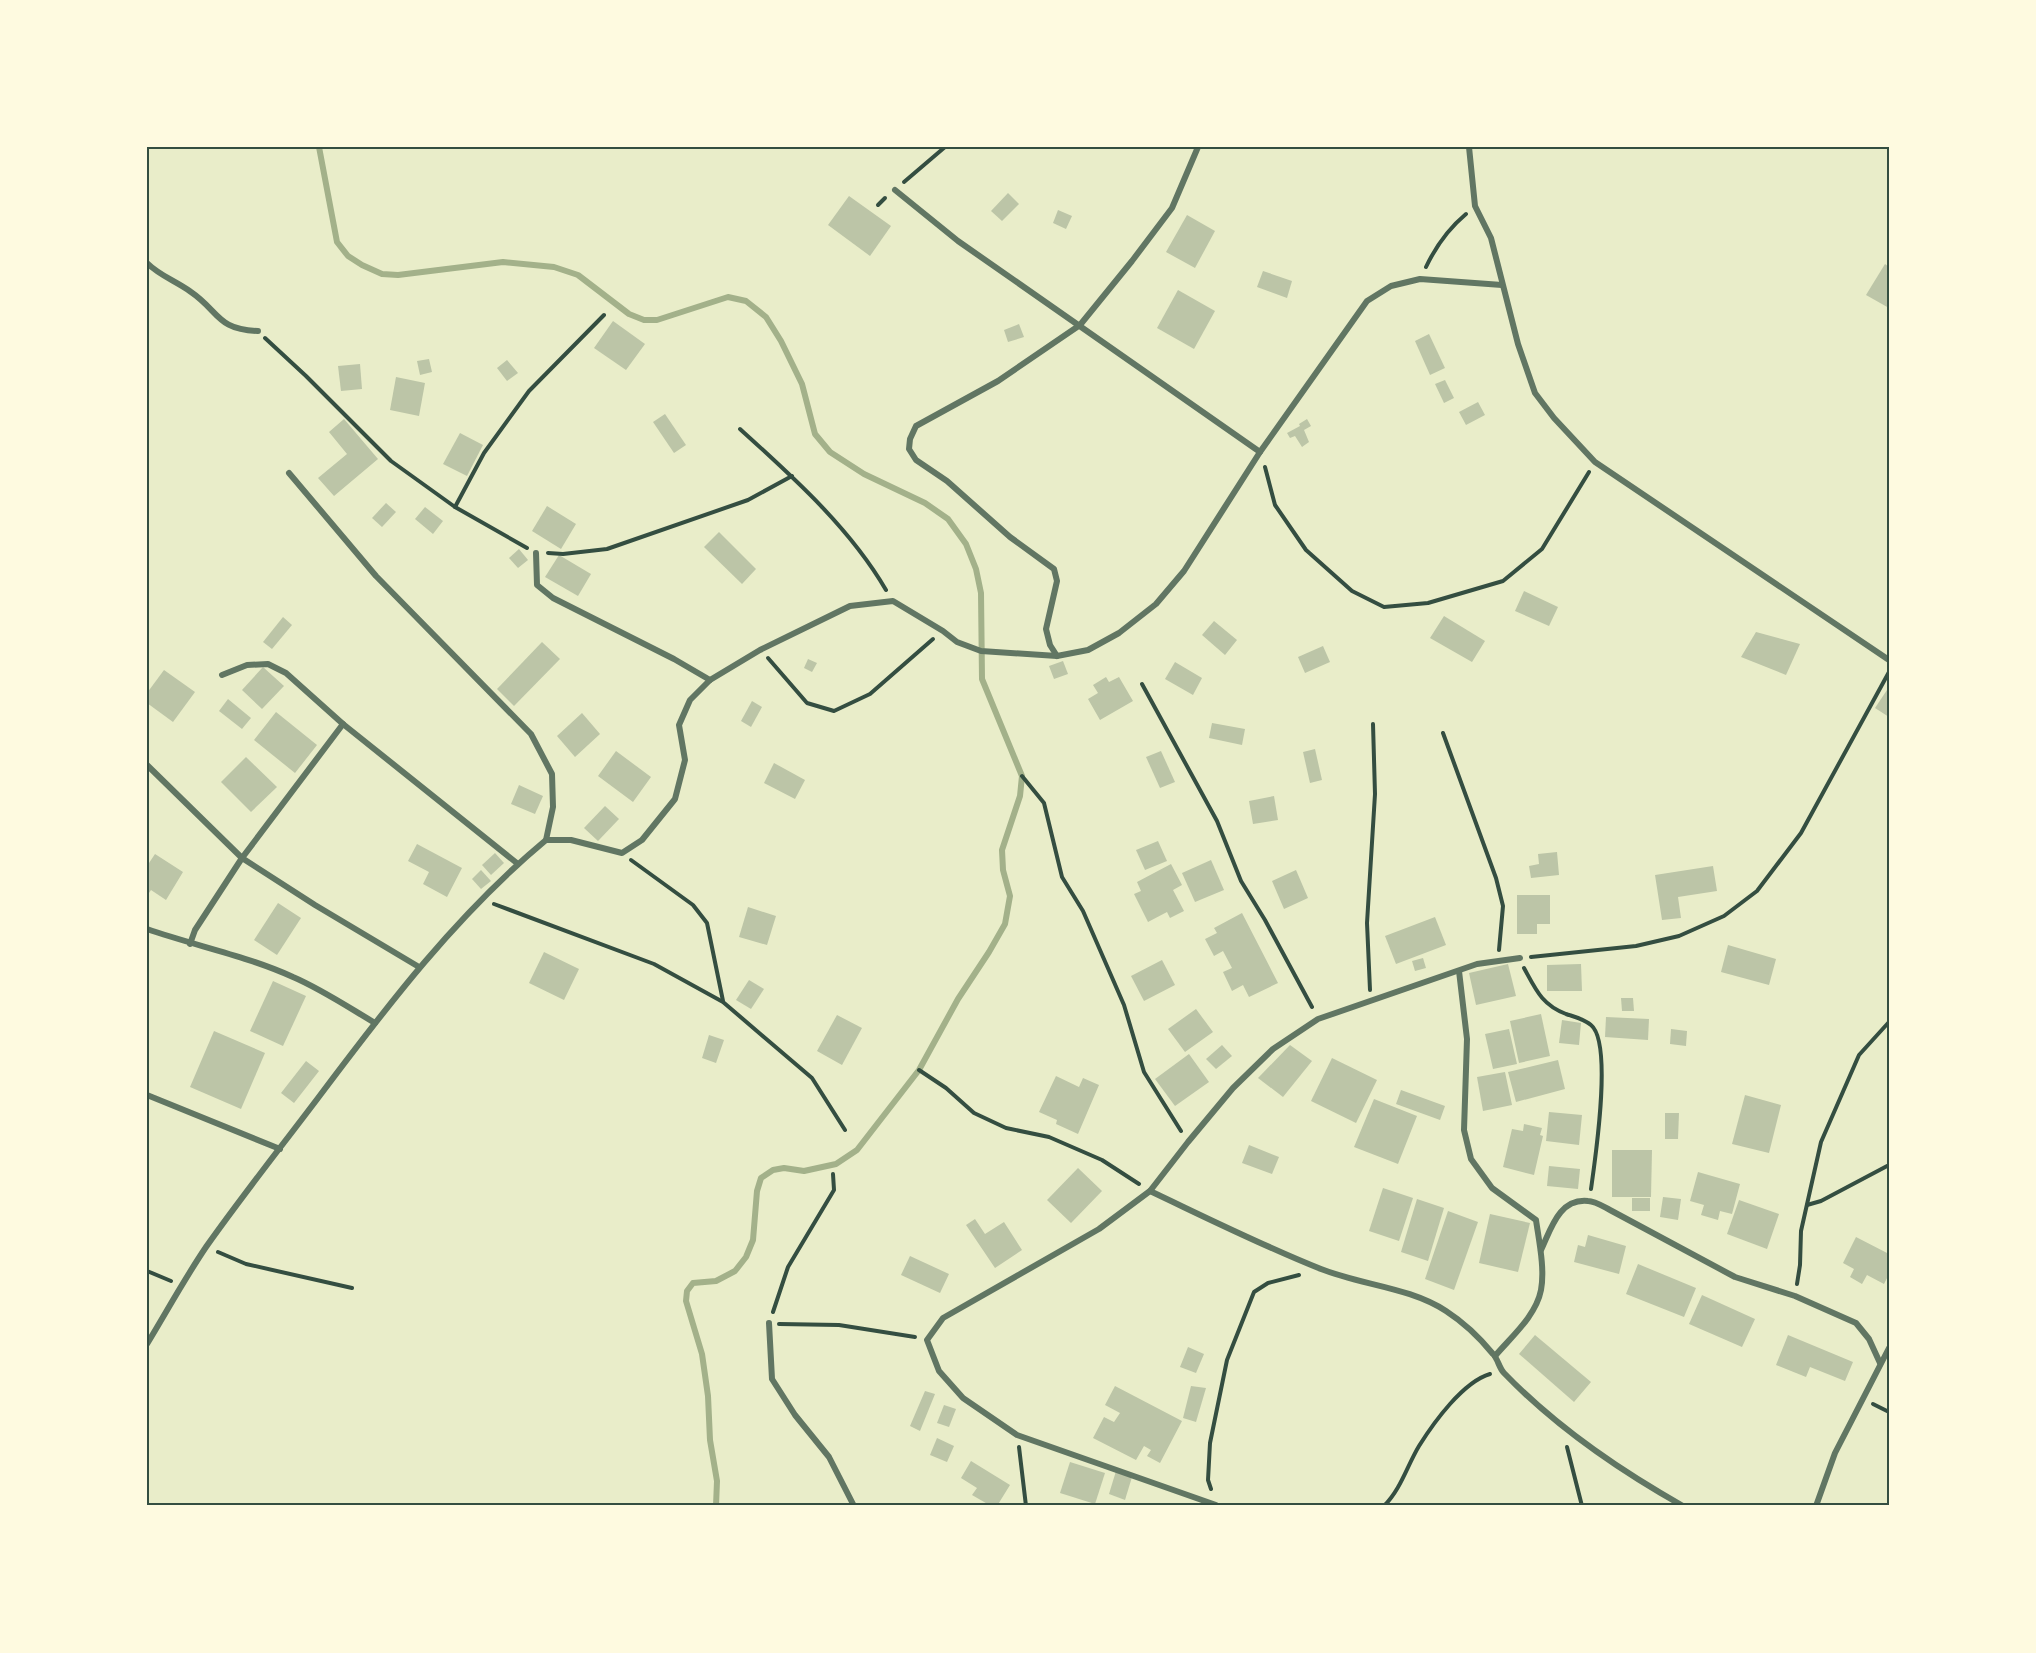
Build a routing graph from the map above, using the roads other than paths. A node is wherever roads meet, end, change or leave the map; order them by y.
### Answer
1 (1198, 147) edge
2 (1469, 147) edge
3 (895, 190) road end
4 (147, 263) edge
5 (1502, 285) junction
6 (1080, 325) junction
7 (258, 331) road end
8 (1260, 452) junction
9 (289, 473) dead end
10 (536, 553) road end
11 (1057, 656) junction
12 (1889, 660) edge
13 (222, 675) dead end
14 (710, 680) junction
15 (343, 724) junction
16 (147, 765) edge
17 (546, 840) junction
18 (242, 858) junction
19 (518, 864) junction
20 (147, 930) edge
21 (190, 944) junction
22 (1520, 958) road end
23 (419, 967) junction
24 (1459, 971) junction
25 (375, 1023) junction
26 (147, 1095) edge
27 (280, 1149) junction
28 (1150, 1191) junction
29 (1541, 1251) junction
30 (769, 1323) road end
31 (147, 1344) edge
32 (1889, 1348) edge
33 (1495, 1356) junction
34 (1880, 1363) junction
35 (1216, 1505) edge
36 (854, 1506) edge
37 (1683, 1506) edge
38 (1816, 1506) edge

1 - 6 street
2 - 5 street
3 - 6 street
4 - 7 street
5 - 8 street
5 - 12 street
6 - 8 street
6 - 11 street
8 - 11 street
9 - 17 street
10 - 14 street
11 - 14 street
13 - 15 street
14 - 17 street
15 - 18 street
15 - 19 street
16 - 18 street
17 - 19 street
18 - 21 street
18 - 23 street
19 - 23 street
20 - 21 street
21 - 25 street
22 - 24 street
23 - 25 street
24 - 28 street
24 - 29 street
25 - 27 street
26 - 27 street
27 - 31 street
28 - 33 street
28 - 35 street
29 - 33 street
29 - 34 street
30 - 36 street
32 - 34 street
33 - 37 street
34 - 38 street

